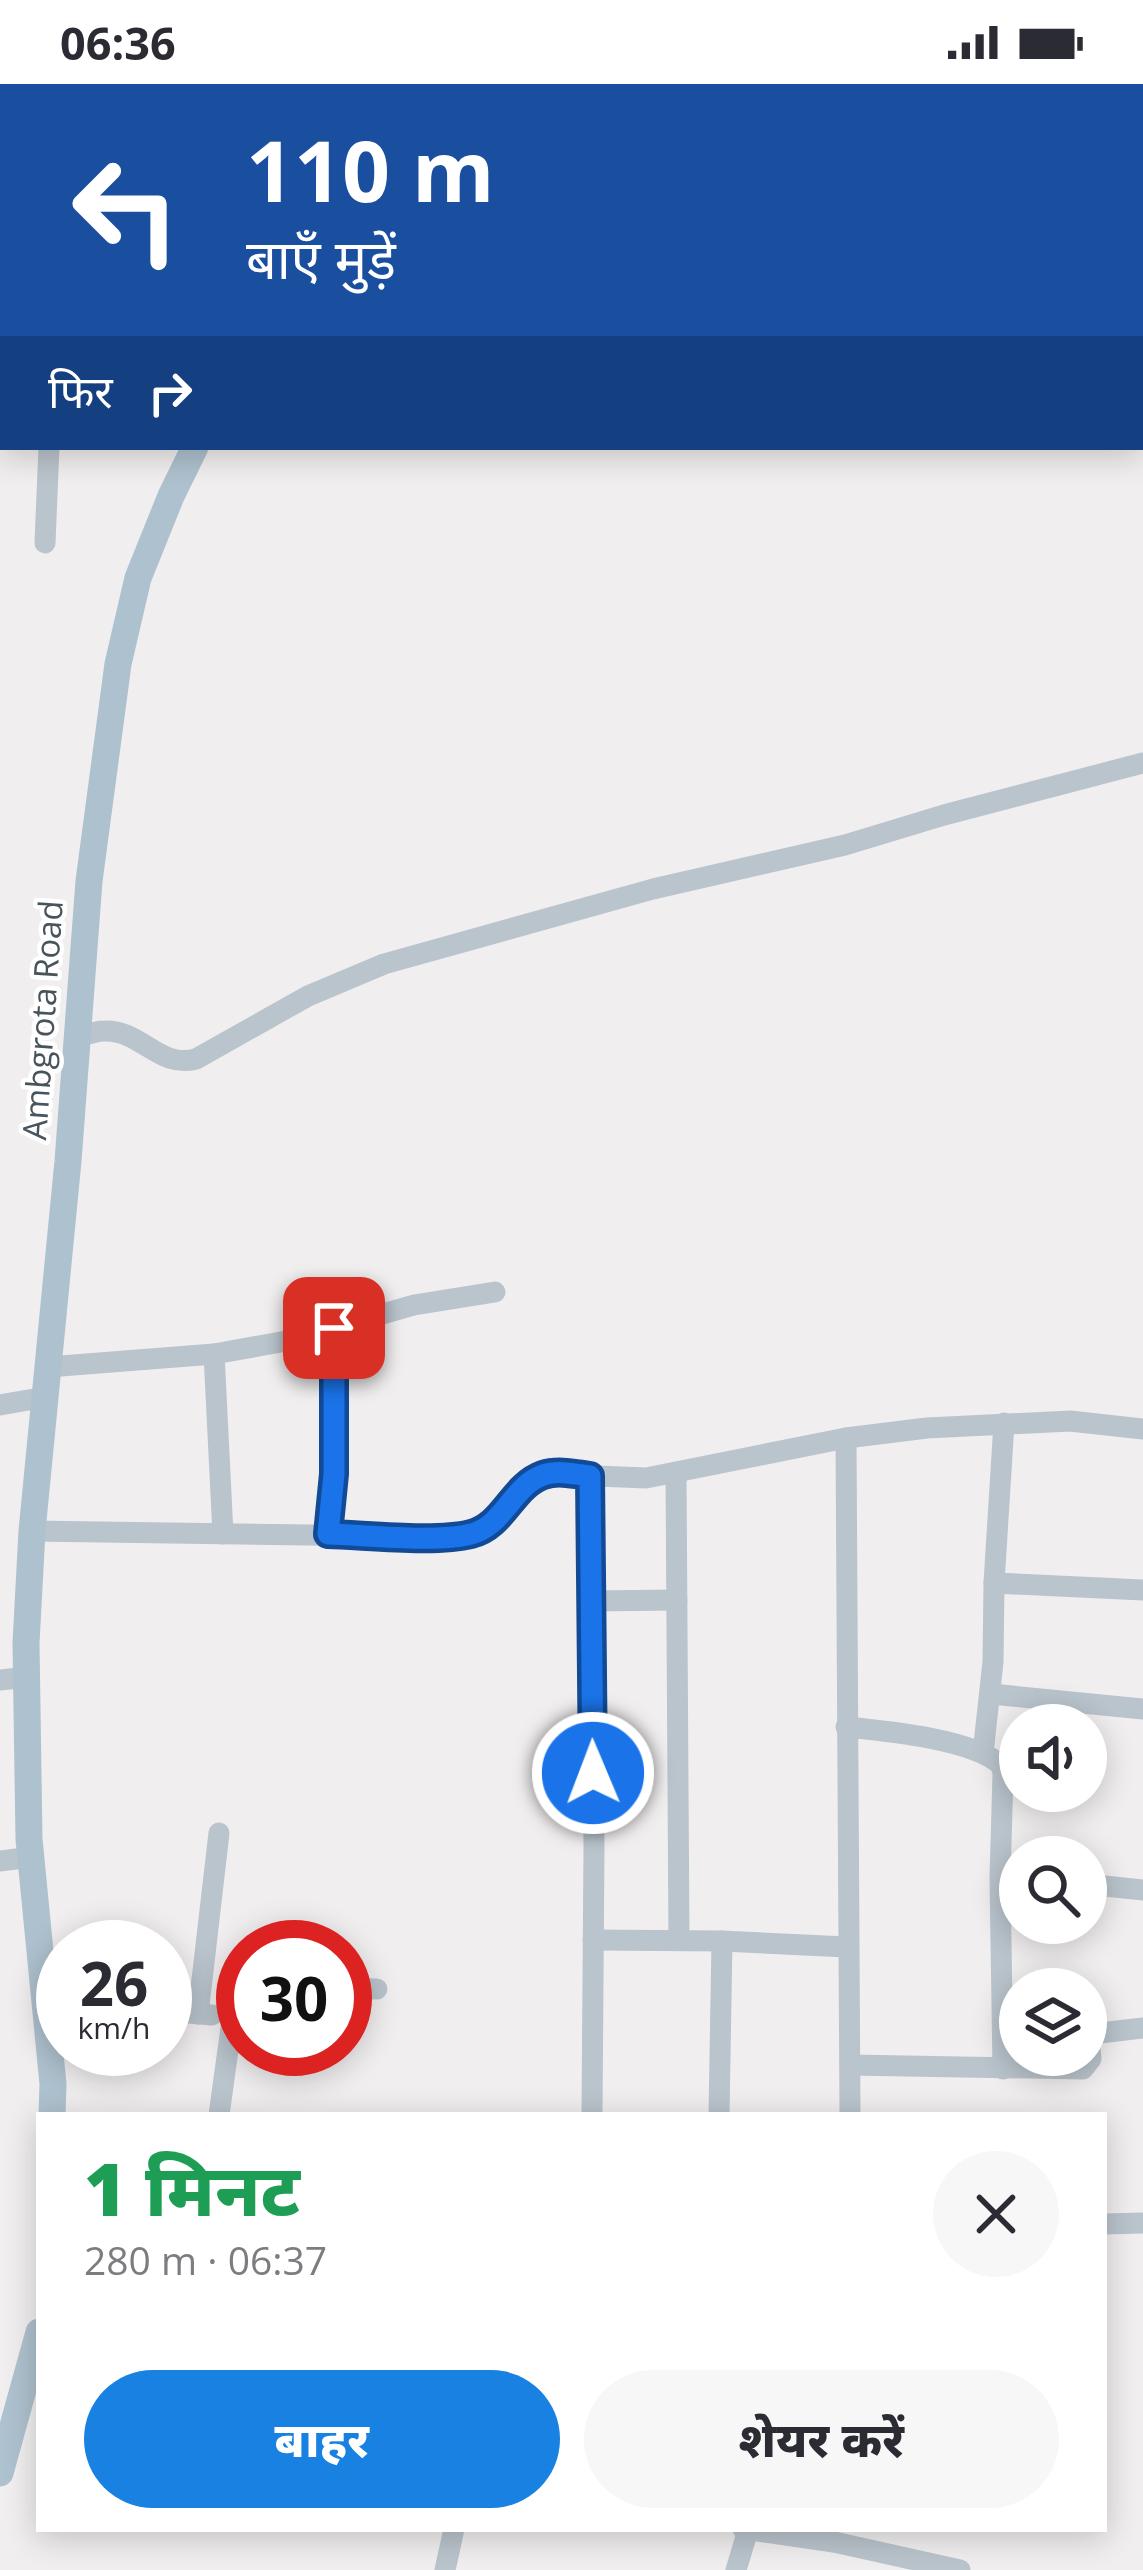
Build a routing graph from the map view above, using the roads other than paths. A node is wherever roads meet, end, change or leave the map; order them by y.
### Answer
1 (50, 450) edge
2 (193, 450) edge
3 (44, 543) dead end
4 (1143, 763) edge
5 (76, 1038) junction
6 (495, 1292) dead end
7 (334, 1328) junction
8 (214, 1354) junction
9 (48, 1366) junction
10 (46, 1397) junction
11 (0, 1405) edge
12 (1004, 1423) junction
13 (1143, 1429) edge
14 (847, 1438) junction
15 (676, 1473) junction
16 (590, 1476) junction
17 (32, 1532) junction
18 (223, 1534) junction
19 (328, 1534) junction
20 (994, 1583) junction
21 (1143, 1591) edge
22 (676, 1600) junction
23 (591, 1601) junction
24 (14, 1678) edge
25 (991, 1694) junction
26 (1143, 1709) edge
27 (846, 1727) junction
28 (983, 1753) junction
29 (219, 1833) dead end
30 (1008, 1836) edge
31 (31, 1857) junction
32 (0, 1861) edge
33 (1107, 1886) edge
34 (1143, 1890) edge
35 (41, 1920) edge
36 (592, 1940) junction
37 (679, 1940) junction
38 (722, 1940) junction
39 (848, 1947) junction
40 (372, 1988) edge
41 (377, 1988) dead end
42 (192, 2013) edge
43 (198, 2014) junction
44 (216, 2015) edge
45 (1143, 2028) edge
46 (1107, 2032) edge
47 (850, 2066) junction
48 (999, 2069) edge
49 (53, 2076) edge
50 (225, 2076) edge
51 (52, 2112) edge
52 (219, 2112) edge
53 (592, 2112) edge
54 (719, 2112) edge
55 (850, 2112) edge
56 (1143, 2223) edge
57 (1107, 2224) edge
58 (36, 2343) edge
59 (0, 2473) edge
60 (453, 2532) edge
61 (745, 2532) edge
62 (784, 2532) edge
63 (834, 2536) edge
64 (445, 2570) edge
65 (736, 2570) edge
66 (960, 2570) edge

1 - 3 street
2 - 5 main road, Ambgrota Road
4 - 5 street
5 - 9 main road, Ambgrota Road
6 - 7 street
7 - 8 street
7 - 19 street
8 - 9 street
8 - 18 street
9 - 10 main road, Ambgrota Road
10 - 11 street
10 - 17 main road, Ambgrota Road
12 - 13 street
12 - 14 street
12 - 20 street
14 - 15 street
14 - 27 street
15 - 16 street
15 - 22 street
16 - 19 street
16 - 23 street
17 - 18 street
17 - 24 main road, Ambgrota Road
18 - 19 street
20 - 21 street
20 - 25 street
22 - 23 street
22 - 37 street
23 - 36 street
24 - 31 main road, Ambgrota Road
25 - 26 street
25 - 28 street
27 - 28 street
27 - 39 street
28 - 30 street
29 - 43 street
31 - 32 street
31 - 35 main road, Ambgrota Road
33 - 34 street
36 - 37 street
36 - 53 street
37 - 38 street
38 - 39 street
38 - 54 street
39 - 47 street
40 - 41 street
42 - 43 street
43 - 44 street
45 - 46 street
47 - 48 street
47 - 55 street
49 - 51 main road, Ambgrota Road
50 - 52 street
56 - 57 street
58 - 59 main road
60 - 64 street
61 - 65 street
62 - 63 street
63 - 66 street

